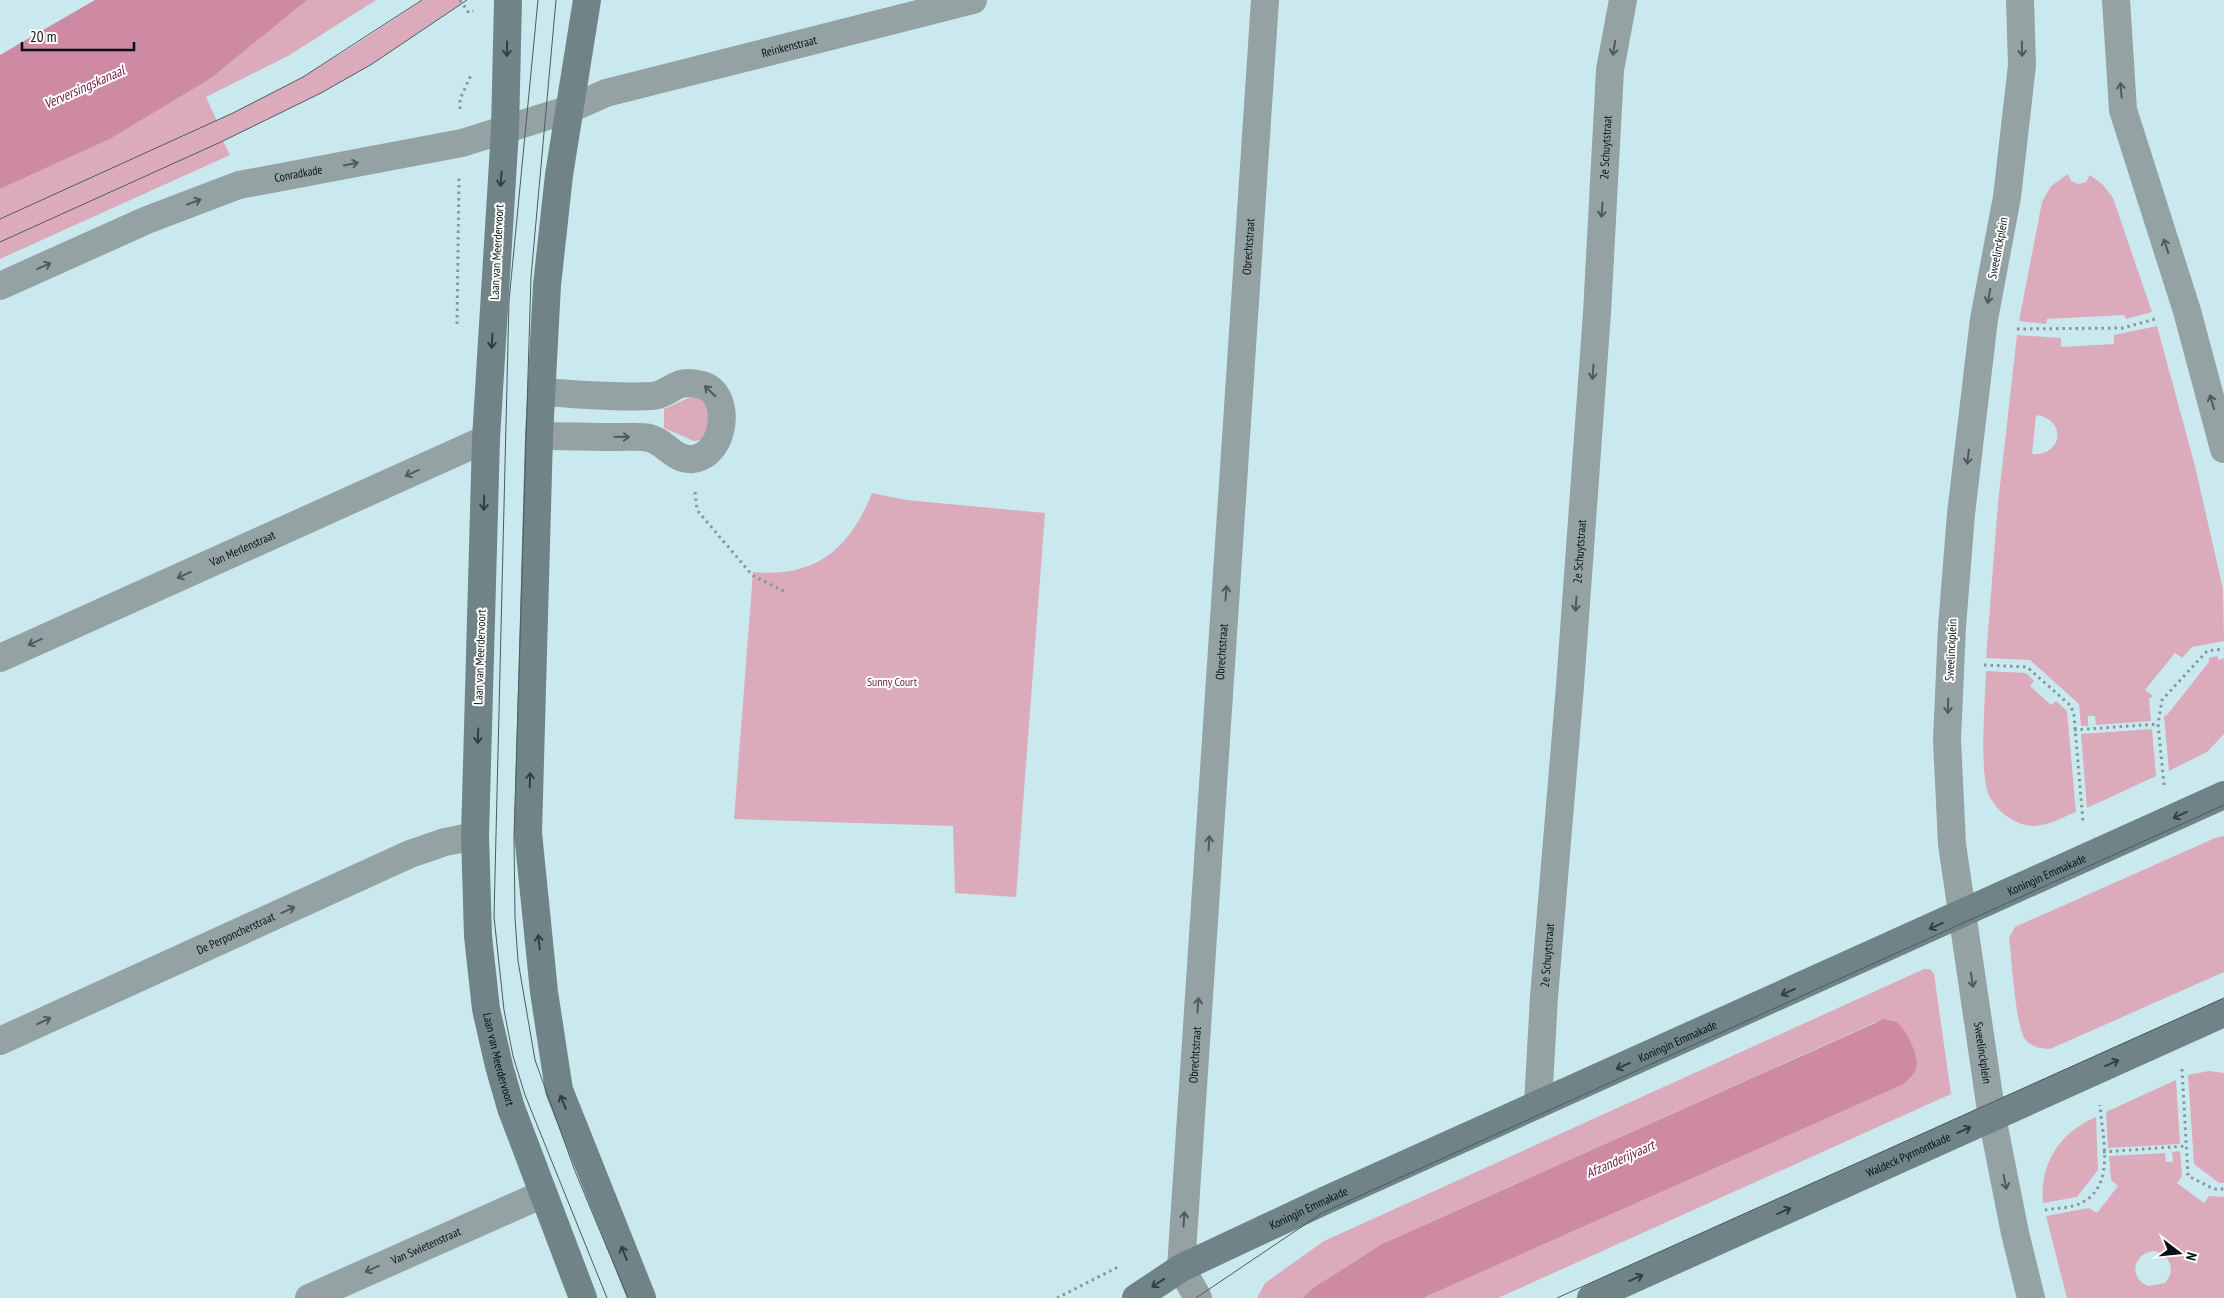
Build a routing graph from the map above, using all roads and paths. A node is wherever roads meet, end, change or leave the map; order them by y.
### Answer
1 (460, 0) edge
2 (508, 0) edge
3 (587, 0) edge
4 (972, 0) edge
5 (1265, 0) edge
6 (1623, 0) edge
7 (2020, 0) edge
8 (2116, 0) edge
9 (477, 8) dead end
10 (606, 93) joint
11 (570, 109) junction
12 (505, 130) junction
13 (0, 286) edge
14 (2187, 311) junction
15 (1983, 329) junction
16 (542, 392) junction
17 (539, 436) junction
18 (486, 439) junction
19 (2224, 449) edge
20 (693, 459) junction
21 (787, 593) dead end
22 (2224, 648) edge
23 (0, 658) edge
24 (1950, 664) junction
25 (2158, 724) junction
26 (2074, 730) junction
27 (2224, 795) edge
28 (2168, 821) junction
29 (475, 836) junction
30 (2086, 858) junction
31 (1962, 914) junction
32 (2224, 1013) edge
33 (0, 1041) edge
34 (2182, 1068) dead end
35 (1538, 1104) junction
36 (2100, 1105) dead end
37 (1992, 1117) junction
38 (2186, 1146) junction
39 (2103, 1152) junction
40 (2224, 1189) edge
41 (543, 1194) junction
42 (2012, 1216) junction
43 (1180, 1268) junction
44 (309, 1298) edge
45 (583, 1298) edge
46 (642, 1298) edge
47 (1136, 1298) edge
48 (1198, 1298) edge
49 (1592, 1298) edge
50 (2031, 1298) edge

1 - 9 path
2 -> 12 street, Laan van Meerdervoort
3 - 11 street
4 - 10 street, Reinkenstraat
43 -> 5 street, Obrechtstraat
6 -> 35 street, 2e Schuytstraat
7 -> 15 street, Sweelinckplein
14 -> 8 street
10 - 11 street, Conradkade
11 - 12 street, Conradkade
11 - 16 street
13 -> 12 street, Conradkade
12 -> 18 street, Laan van Meerdervoort
14 - 15 path
19 -> 14 street
15 -> 24 street, Sweelinckplein
16 - 17 street
20 -> 16 street
17 -> 20 street
46 -> 17 street
18 -> 23 street, Van Merlenstraat
18 -> 29 street, Laan van Meerdervoort
20 - 21 path
22 - 25 path
24 - 26 path
24 -> 31 street, Sweelinckplein
25 - 26 path
25 - 28 path
26 - 30 path
27 -> 28 street, Koningin Emmakade
28 - 30 street, Koningin Emmakade
33 -> 29 street, De Perponcherstraat
29 - 41 street, Laan van Meerdervoort
30 - 31 street, Koningin Emmakade
31 -> 35 street, Koningin Emmakade
31 -> 37 street, Sweelinckplein
37 -> 32 street, Waldeck Pyrmontkade
34 - 38 path
35 - 43 street, Koningin Emmakade
36 - 39 path
37 -> 42 street, Sweelinckplein
49 -> 37 street, Waldeck Pyrmontkade
38 - 39 path
38 - 40 path
39 - 42 path
41 -> 44 street, Van Swietenstraat
41 - 45 street, Laan van Meerdervoort
42 - 50 street, Sweelinckplein
43 -> 47 street, Koningin Emmakade
43 - 48 street

